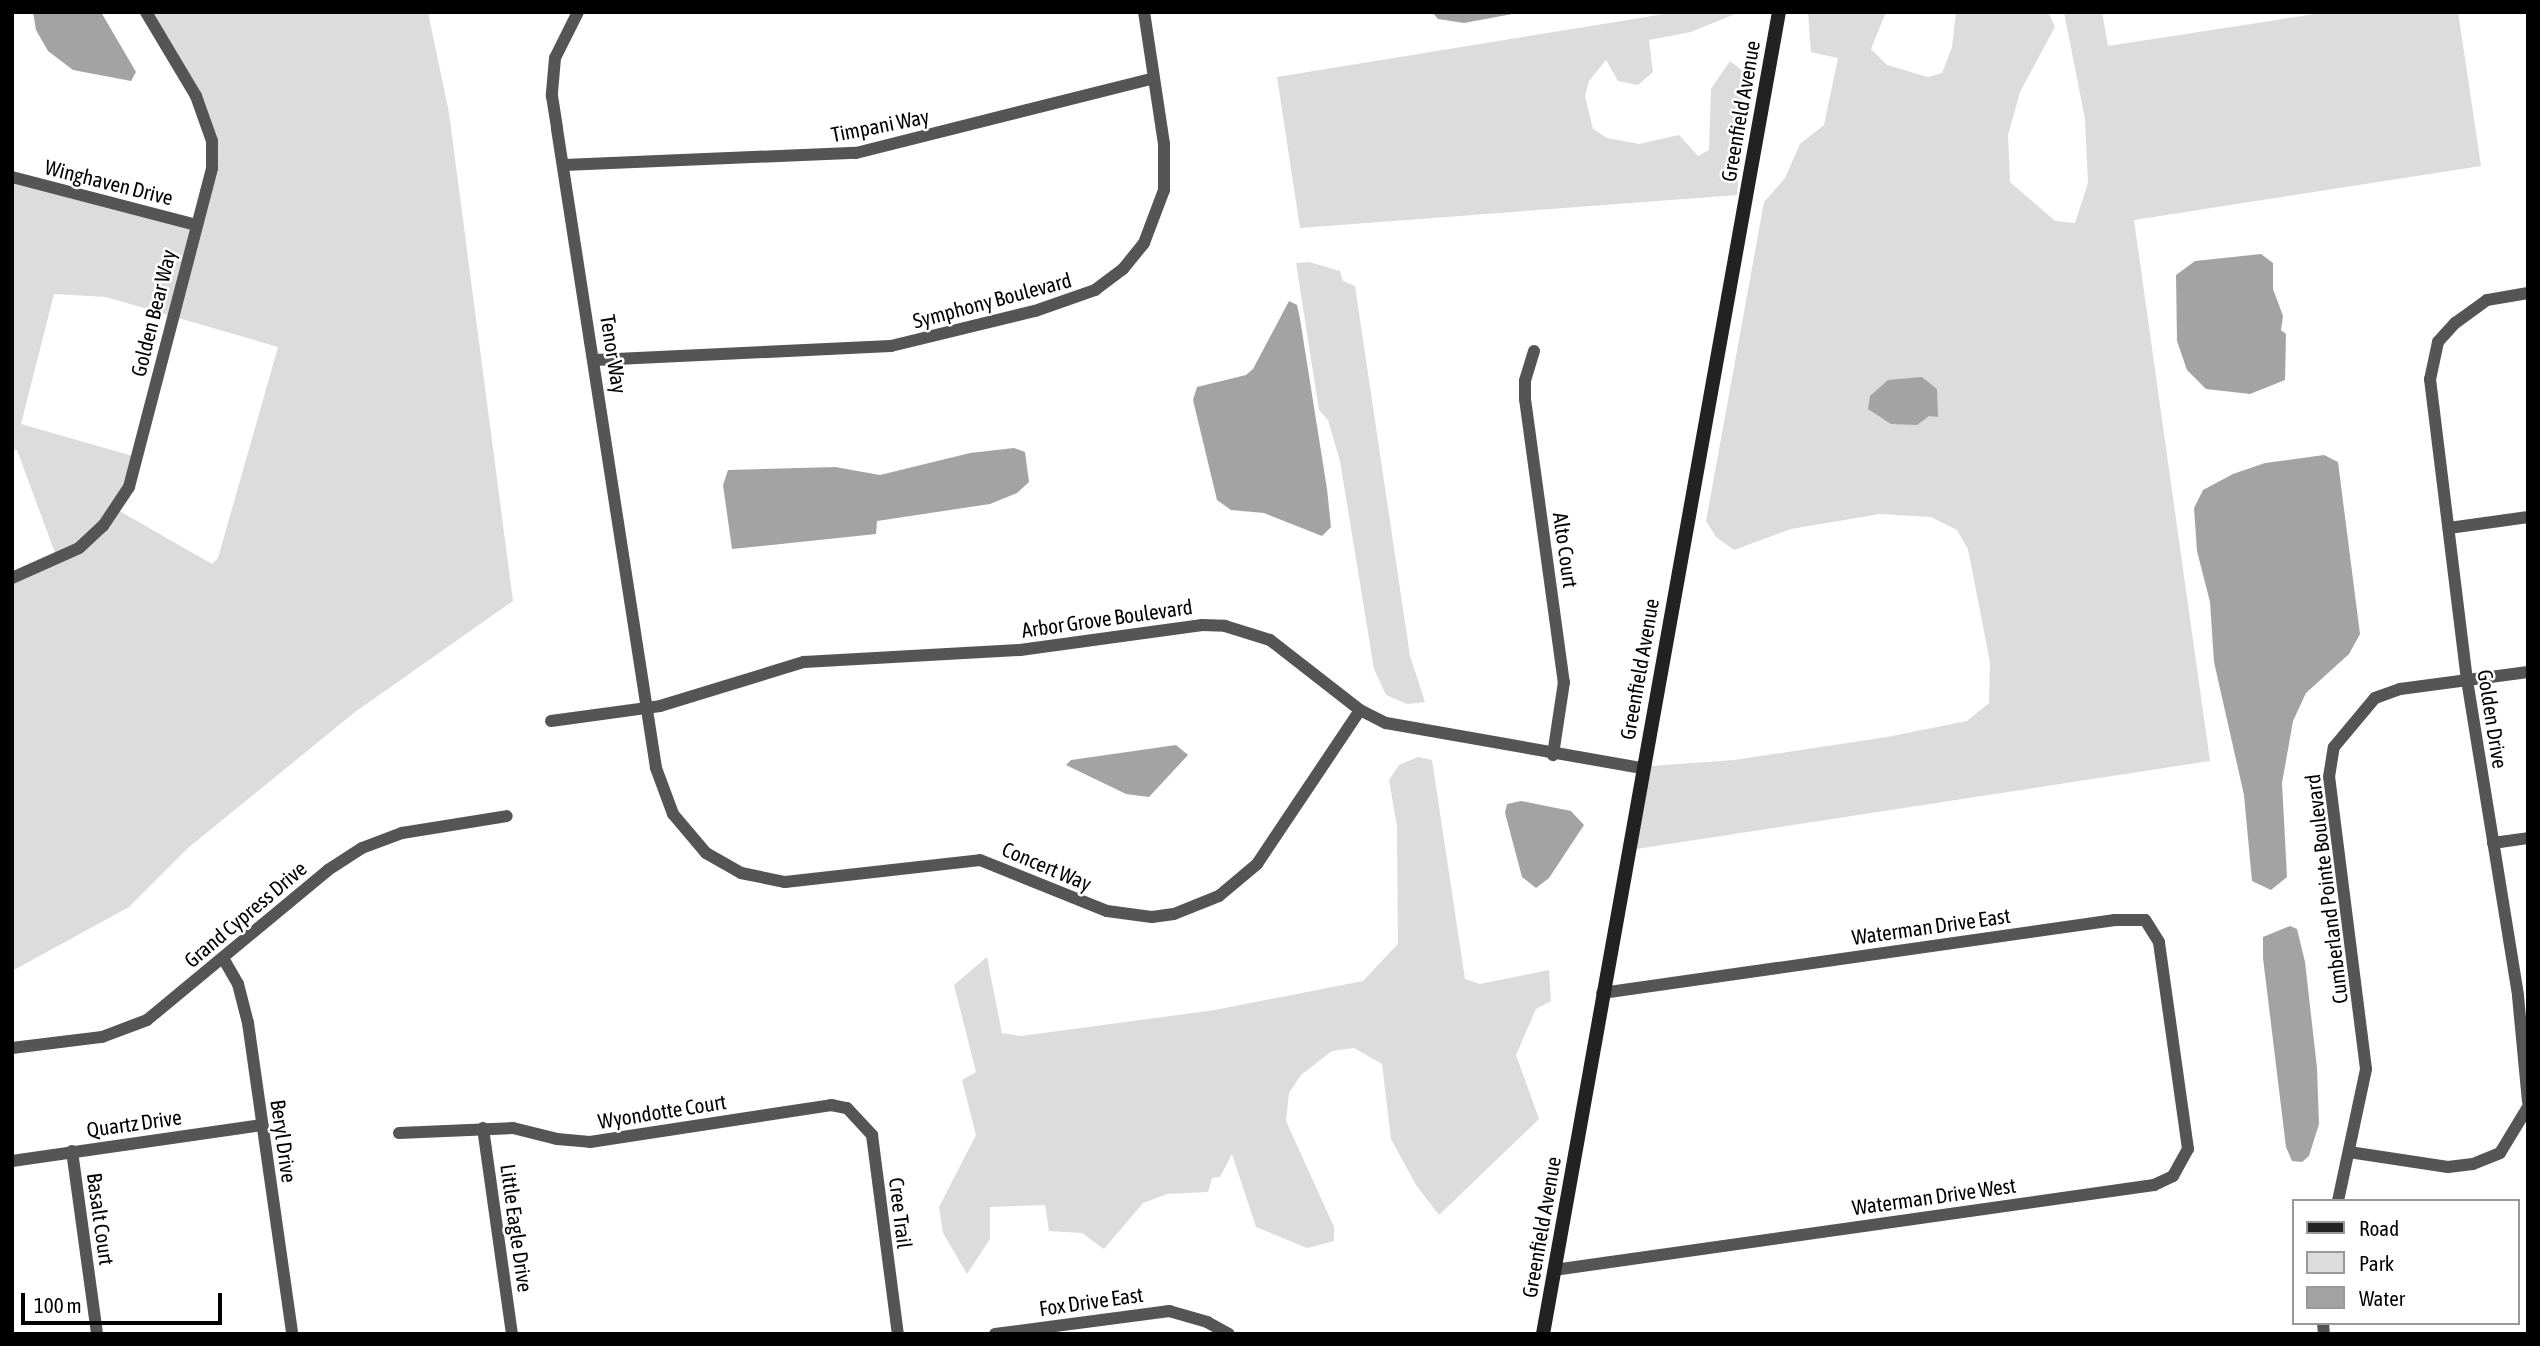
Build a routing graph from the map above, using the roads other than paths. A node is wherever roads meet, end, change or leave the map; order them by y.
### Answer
1 (146, 12) edge
2 (578, 12) edge
3 (1144, 12) edge
4 (1779, 12) edge
5 (1154, 79) junction
6 (564, 165) junction
7 (12, 177) edge
8 (195, 225) junction
9 (2528, 293) edge
10 (1534, 351) dead end
11 (595, 360) junction
12 (2528, 517) edge
13 (2449, 528) junction
14 (12, 578) edge
15 (2528, 672) edge
16 (2467, 680) junction
17 (647, 708) junction
18 (1360, 710) junction
19 (551, 721) dead end
20 (1553, 755) junction
21 (1642, 768) junction
22 (507, 816) dead end
23 (2528, 838) edge
24 (2493, 843) junction
25 (223, 958) junction
26 (1602, 993) junction
27 (2523, 995) edge
28 (2172, 1036) joint
29 (12, 1048) edge
30 (2528, 1104) edge
31 (847, 1108) joint
32 (262, 1125) junction
33 (483, 1128) junction
34 (399, 1133) dead end
35 (2521, 1135) edge
36 (72, 1152) junction
37 (2350, 1152) junction
38 (12, 1161) edge
39 (2339, 1199) edge
40 (1555, 1270) junction
41 (97, 1334) edge
42 (292, 1334) edge
43 (512, 1334) edge
44 (898, 1334) edge
45 (995, 1334) edge
46 (1229, 1334) edge
47 (1543, 1334) edge

1 - 8 street, Golden Bear Way
2 - 6 street, Tenor Way
3 - 5 street, Symphony Boulevard
4 - 21 main road, Greenfield Avenue
5 - 6 street, Timpani Way
5 - 11 street, Symphony Boulevard
6 - 11 street, Tenor Way
7 - 8 street, Winghaven Drive
8 - 14 street, Golden Bear Way
9 - 13 street, Golden Drive
10 - 20 street, Alto Court
11 - 17 street, Tenor Way
12 - 13 street
13 - 16 street, Golden Drive
15 - 16 street, Cumberland Pointe Boulevard
16 - 24 street, Golden Drive
16 - 37 street, Cumberland Pointe Boulevard
17 - 18 street, Arbor Grove Boulevard
17 - 18 street, Concert Way
17 - 19 street, Arbor Grove Boulevard
18 - 20 street, Arbor Grove Boulevard
20 - 21 street, Arbor Grove Boulevard
21 - 26 main road, Greenfield Avenue
22 - 25 street, Grand Cypress Drive
23 - 24 street
24 - 27 street, Golden Drive
25 - 29 street, Grand Cypress Drive
25 - 32 street, Beryl Drive
26 - 28 street, Waterman Drive East
26 - 40 main road, Greenfield Avenue
27 - 30 street, Golden Drive
28 - 40 street, Waterman Drive West
30 - 35 street, Golden Drive
31 - 33 street, Wyondotte Court
31 - 44 street, Cree Trail
32 - 36 street, Quartz Drive
32 - 42 street, Beryl Drive
33 - 34 street, Wyondotte Court
33 - 43 street, Little Eagle Drive
35 - 37 street, Golden Drive
36 - 38 street, Quartz Drive
36 - 41 street, Basalt Court
37 - 39 street, Cumberland Pointe Boulevard
40 - 47 main road, Greenfield Avenue
45 - 46 street, Fox Drive East

